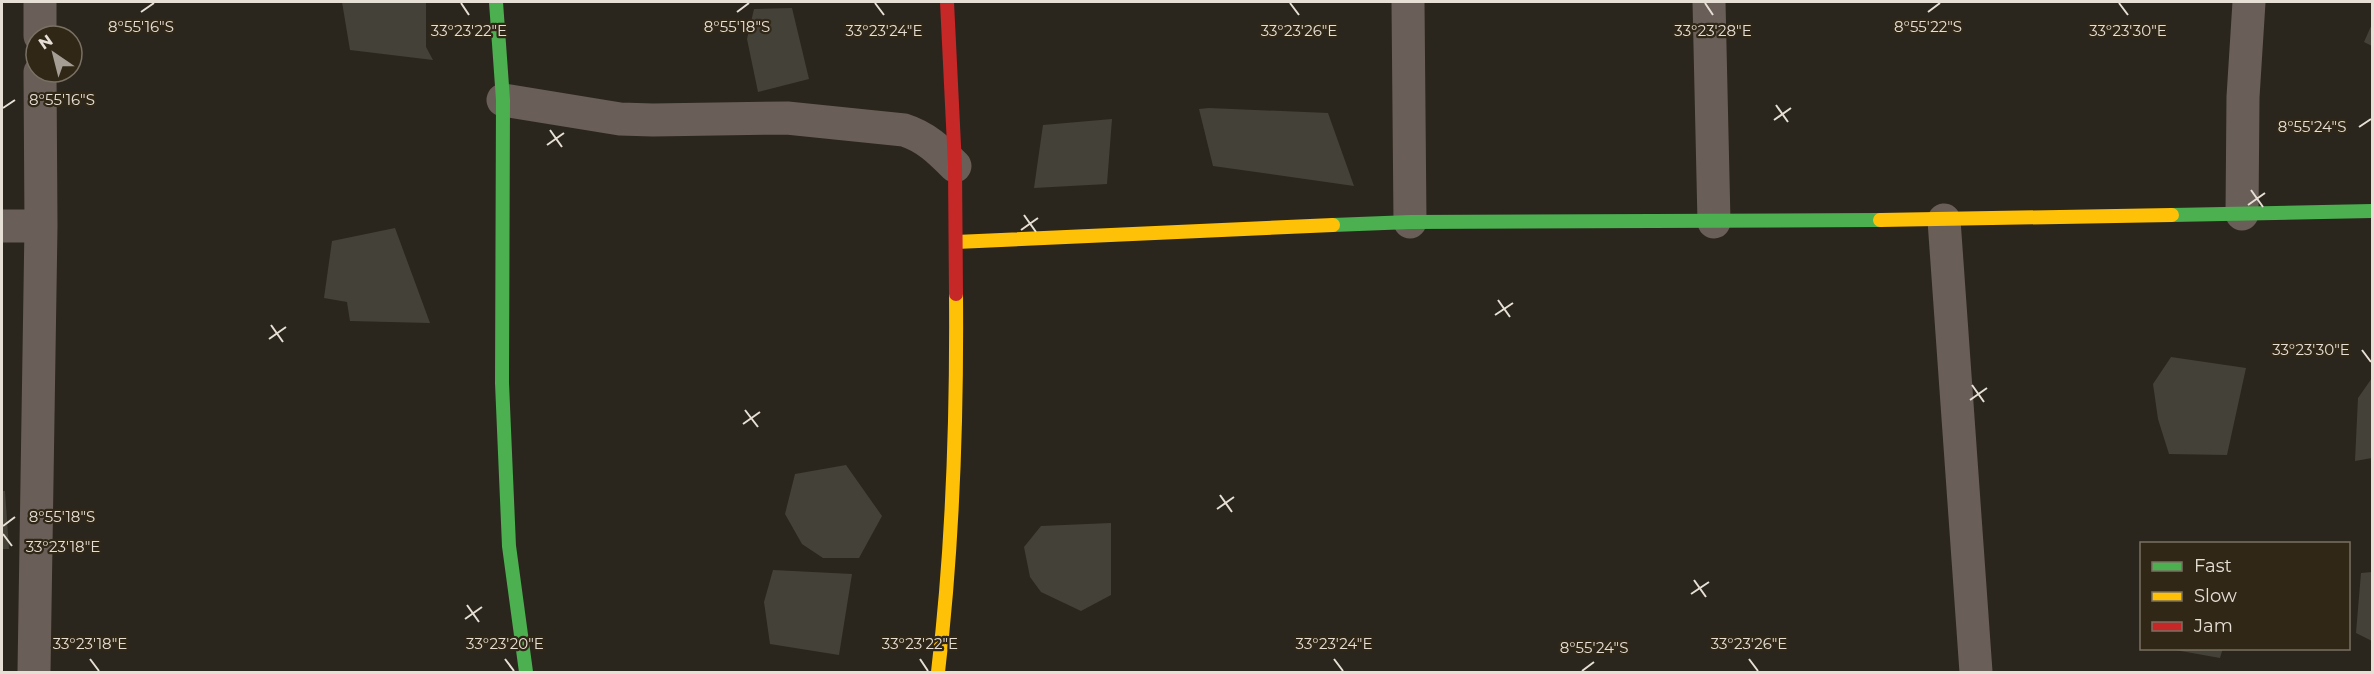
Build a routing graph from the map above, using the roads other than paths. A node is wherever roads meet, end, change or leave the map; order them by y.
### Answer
1 (40, 2) edge
2 (496, 2) edge
3 (947, 2) edge
4 (1408, 2) edge
5 (1709, 2) edge
6 (2249, 2) edge
7 (40, 24) edge
8 (40, 84) edge
9 (503, 100) junction
10 (955, 166) junction
11 (2373, 212) edge
12 (2242, 214) junction
13 (1944, 220) junction
14 (1410, 222) junction
15 (1714, 222) junction
16 (2, 226) edge
17 (41, 226) junction
18 (956, 242) junction
19 (34, 672) edge
20 (526, 672) edge
21 (938, 672) edge
22 (1976, 672) edge

1 - 7 street
2 - 9 street
3 - 10 street
4 - 14 street
5 - 15 street
6 - 12 street
8 - 17 street
9 - 10 street
9 - 20 street
10 - 18 street
11 - 12 street
12 - 13 street
13 - 15 street
13 - 22 street
14 - 15 street
14 - 18 street
16 - 17 street
17 - 19 street
18 - 21 street

